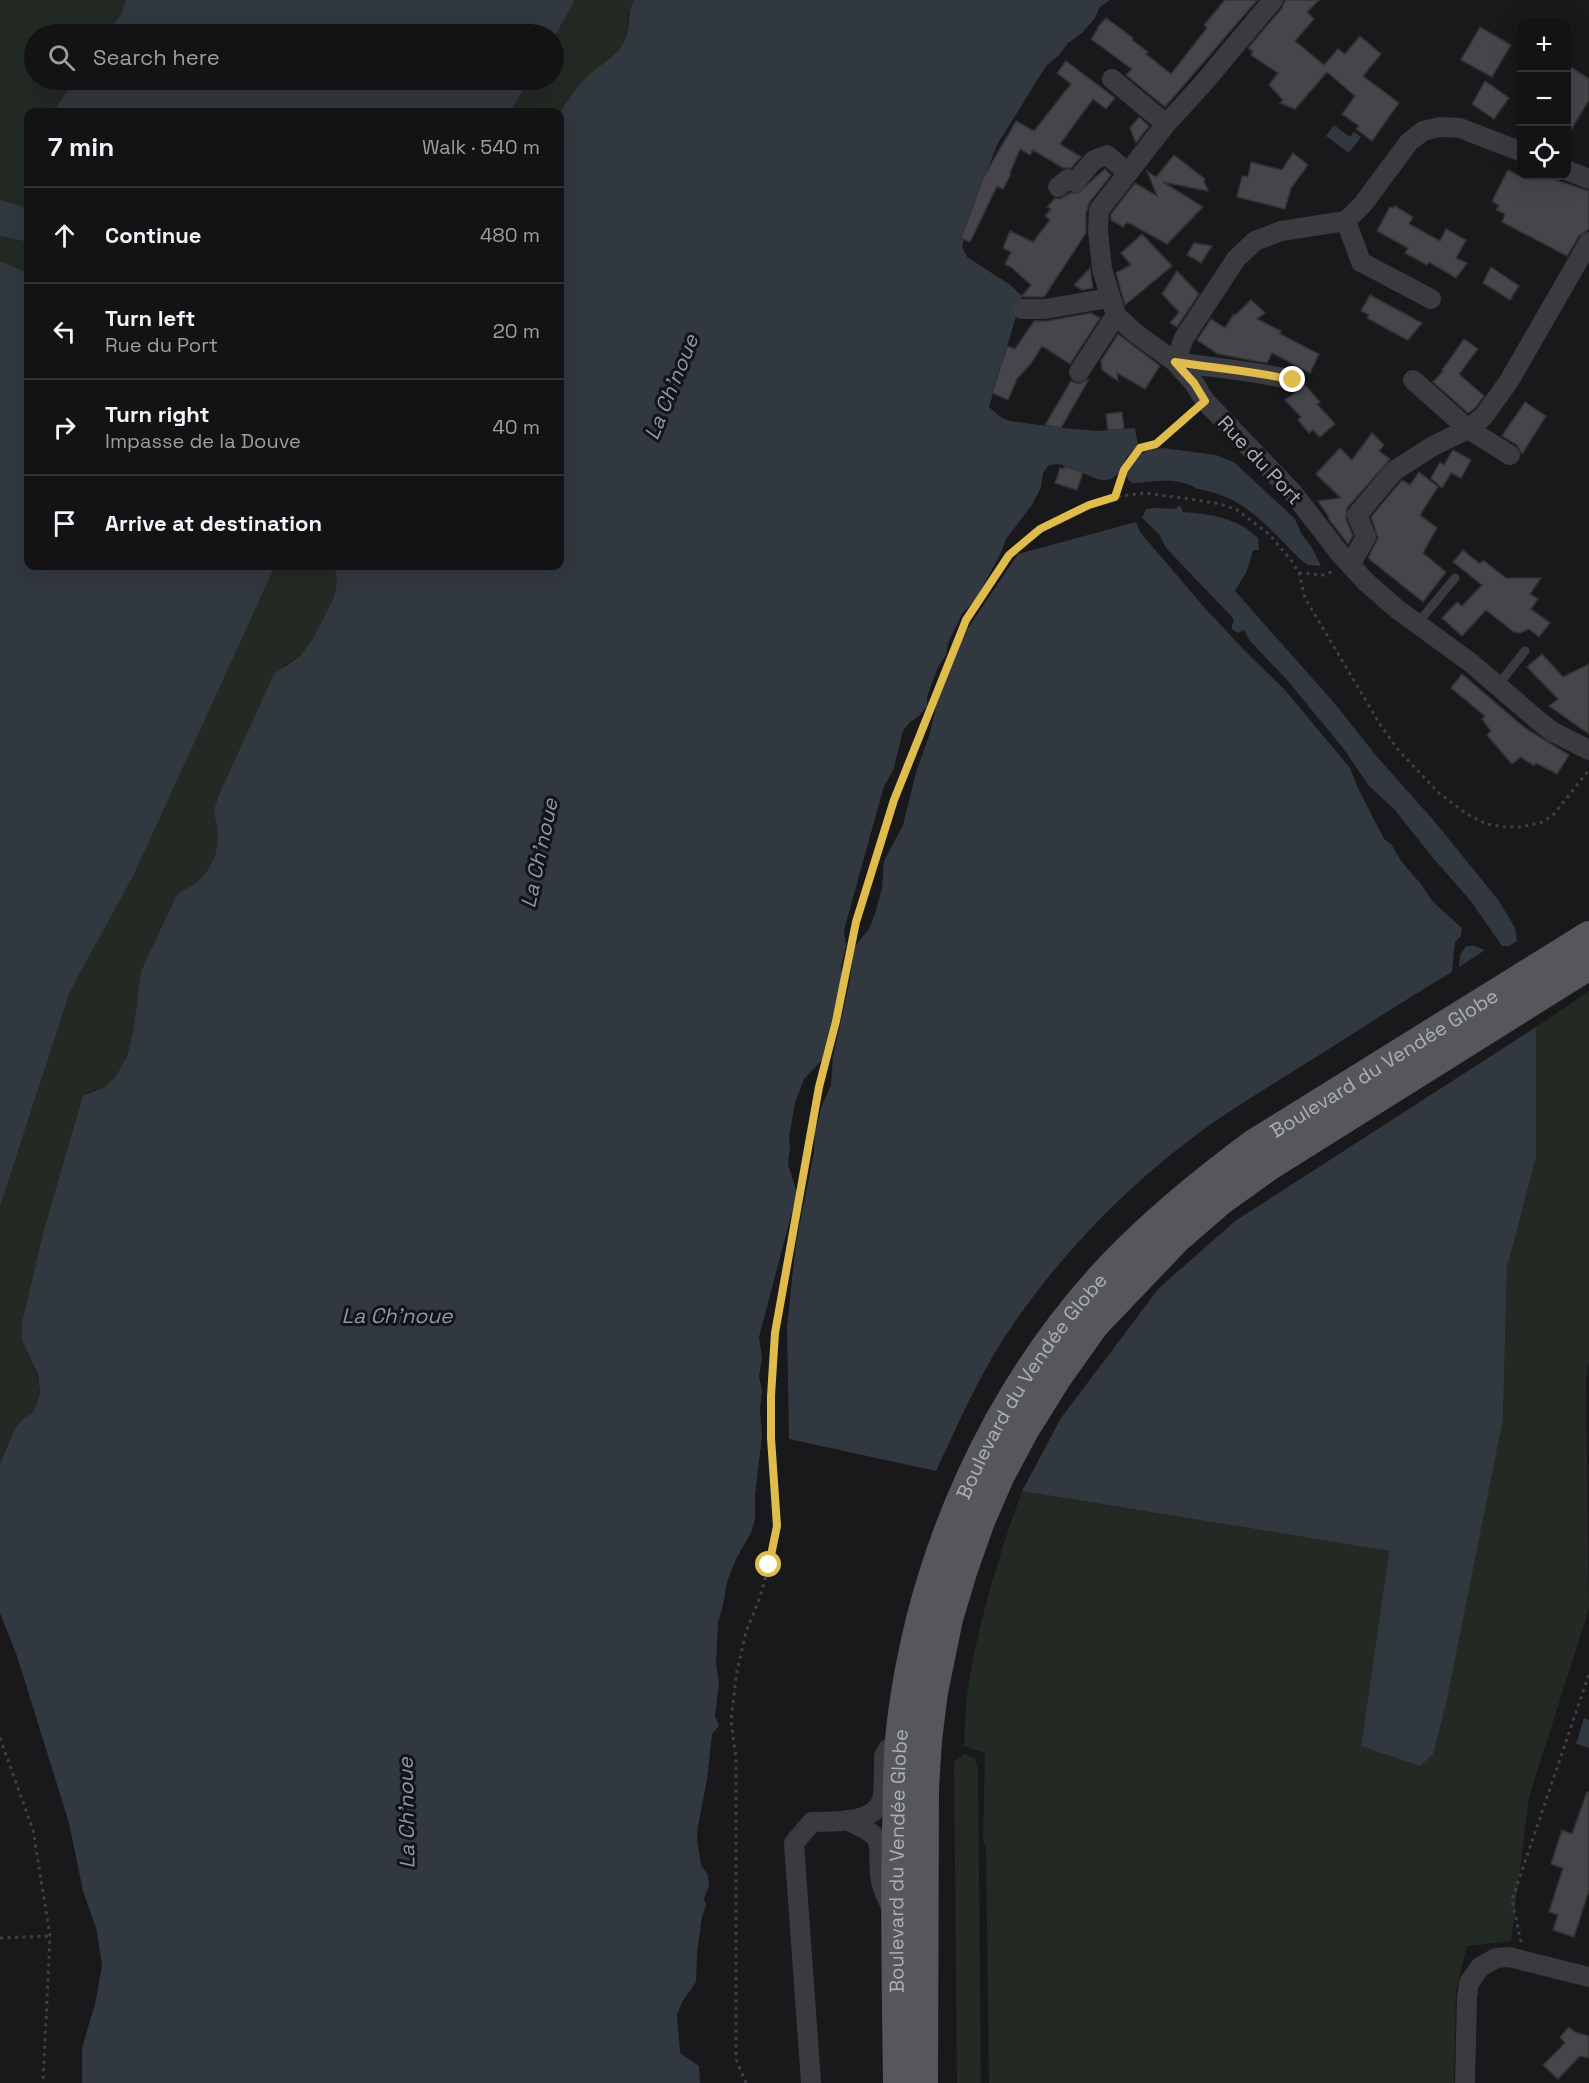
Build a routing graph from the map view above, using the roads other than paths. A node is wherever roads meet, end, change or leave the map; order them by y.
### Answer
1 (1273, 0) edge
2 (1112, 79) dead end
3 (1166, 124) junction
4 (1517, 150) edge
5 (1127, 172) junction
6 (1571, 172) edge
7 (1589, 179) edge
8 (1058, 187) dead end
9 (1346, 221) junction
10 (1589, 242) edge
11 (1431, 299) dead end
12 (1112, 307) junction
13 (1022, 309) dead end
14 (1175, 362) junction
15 (1079, 372) dead end
16 (1293, 380) dead end
17 (1413, 380) dead end
18 (1468, 429) junction
19 (1510, 455) dead end
20 (1350, 565) junction
21 (1455, 578) dead end
22 (1417, 624) junction
23 (1525, 651) dead end
24 (1498, 685) junction
25 (1589, 750) edge
26 (1589, 936) edge
27 (1589, 965) edge
28 (902, 1723) junction
29 (846, 1820) junction
30 (895, 1917) junction
31 (1589, 1977) edge
32 (812, 2083) edge
33 (898, 2083) edge
34 (923, 2083) edge
35 (1465, 2083) edge

1 - 3 street
2 - 3 street
3 - 5 street
4 - 9 street
5 - 8 street
5 - 12 street
6 - 7 street
9 - 11 street
9 - 14 street
10 - 18 street
12 - 13 street
12 - 14 street, Rue du Port
12 - 15 street
14 - 16 street
14 - 20 street, Rue du Port
17 - 18 street
18 - 19 street
18 - 20 street
20 - 22 street, Rue du Port
21 - 22 lane
22 - 24 street, Rue du Port
23 - 24 lane
24 - 25 street, Rue du Port
26 - 28 main road, Boulevard du Vendée Globe
27 - 34 main road, Boulevard du Vendée Globe
28 - 29 street
28 - 30 main road, Boulevard du Vendée Globe
29 - 30 street
29 - 32 street
30 - 33 main road, Boulevard du Vendée Globe
31 - 35 street

